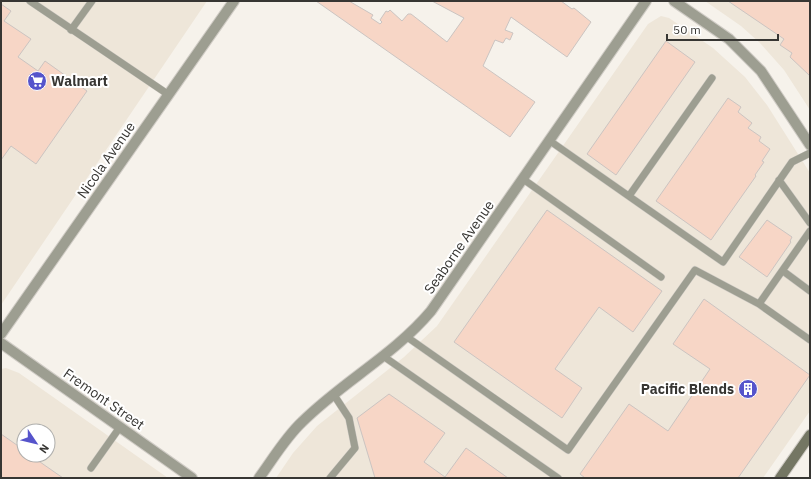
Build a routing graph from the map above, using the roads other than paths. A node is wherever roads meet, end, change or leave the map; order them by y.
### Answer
1 (30, 1) edge
2 (92, 1) edge
3 (234, 1) edge
4 (646, 1) edge
5 (674, 1) edge
6 (71, 30) junction
7 (712, 78) dead end
8 (169, 94) junction
9 (550, 141) junction
10 (810, 145) edge
11 (810, 153) edge
12 (523, 179) junction
13 (779, 180) junction
14 (629, 196) junction
15 (810, 223) edge
16 (809, 236) edge
17 (783, 271) junction
18 (661, 277) dead end
19 (810, 291) edge
20 (759, 304) junction
21 (1, 334) edge
22 (407, 337) junction
23 (810, 340) edge
24 (1, 344) edge
25 (383, 356) junction
26 (334, 394) junction
27 (120, 427) junction
28 (810, 435) edge
29 (91, 468) dead end
30 (192, 478) edge
31 (259, 478) edge
32 (330, 478) edge
33 (558, 478) edge
34 (780, 478) edge

1 - 6 lane
2 - 6 lane
3 - 8 street, Nicola Avenue
4 - 9 street, Seaborne Avenue
5 - 10 street
6 - 8 lane
7 - 14 lane
8 - 21 street, Nicola Avenue
9 - 12 street, Seaborne Avenue
9 - 14 lane
11 - 13 lane
12 - 18 lane
12 - 22 street, Seaborne Avenue
13 - 14 lane
13 - 15 lane
16 - 17 lane
17 - 19 lane
17 - 20 lane
20 - 22 lane
20 - 23 lane
22 - 25 street, Seaborne Avenue
24 - 27 street, Fremont Street
25 - 26 street, Seaborne Avenue
25 - 33 lane
26 - 31 street, Seaborne Avenue
26 - 32 lane
27 - 29 lane
27 - 30 street, Fremont Street
28 - 34 main road

